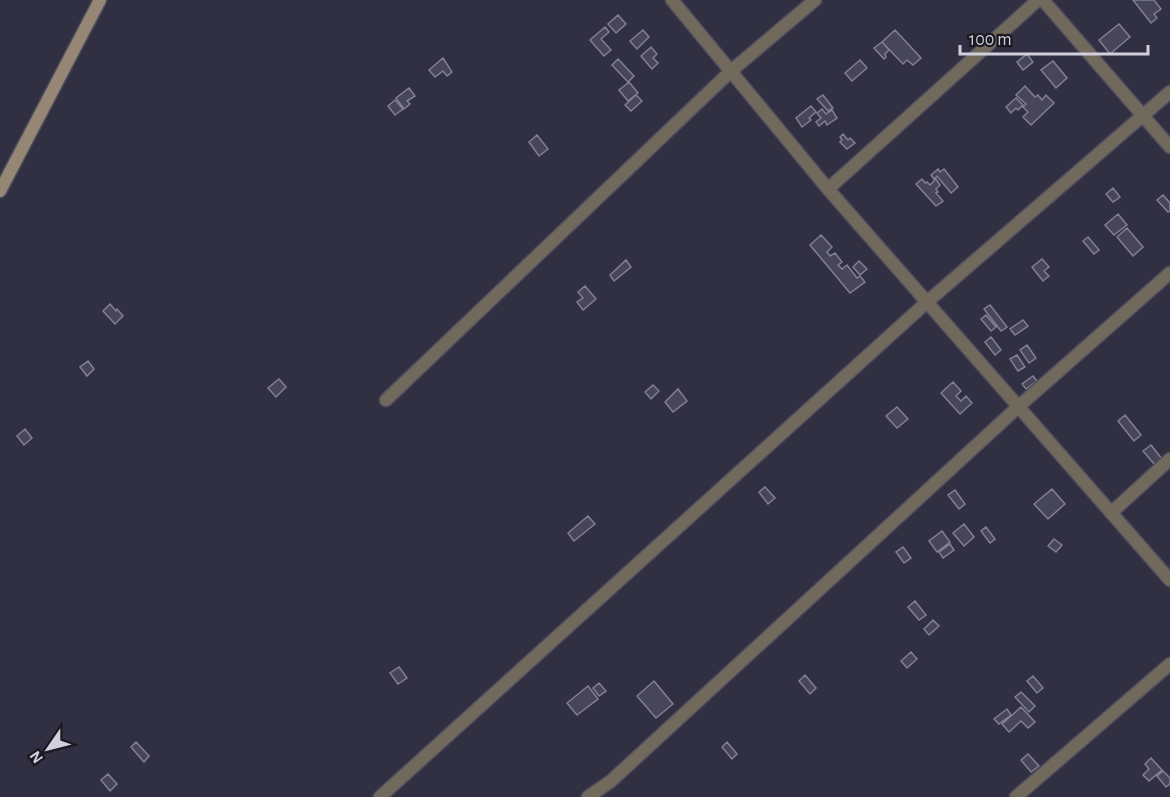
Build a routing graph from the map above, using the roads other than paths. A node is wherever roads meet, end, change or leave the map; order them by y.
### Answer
1 (100, 0) edge
2 (672, 0) edge
3 (815, 0) edge
4 (1038, 0) edge
5 (1043, 0) edge
6 (731, 71) junction
7 (1170, 92) edge
8 (1143, 116) junction
9 (1170, 147) edge
10 (828, 189) junction
11 (0, 191) edge
12 (1170, 273) edge
13 (927, 302) junction
14 (386, 400) dead end
15 (1018, 407) junction
16 (1170, 459) edge
17 (1111, 513) junction
18 (1170, 580) edge
19 (1170, 664) edge
20 (380, 797) edge
21 (588, 797) edge
22 (1016, 797) edge

1 - 11 main road
2 - 6 street
3 - 6 street
4 - 10 street
5 - 8 street
6 - 10 street
6 - 14 street
7 - 8 street
8 - 9 street
8 - 13 street
10 - 13 street
12 - 15 street
13 - 15 street
13 - 20 street
15 - 17 street
15 - 21 street
16 - 17 street
17 - 18 street
19 - 22 street

